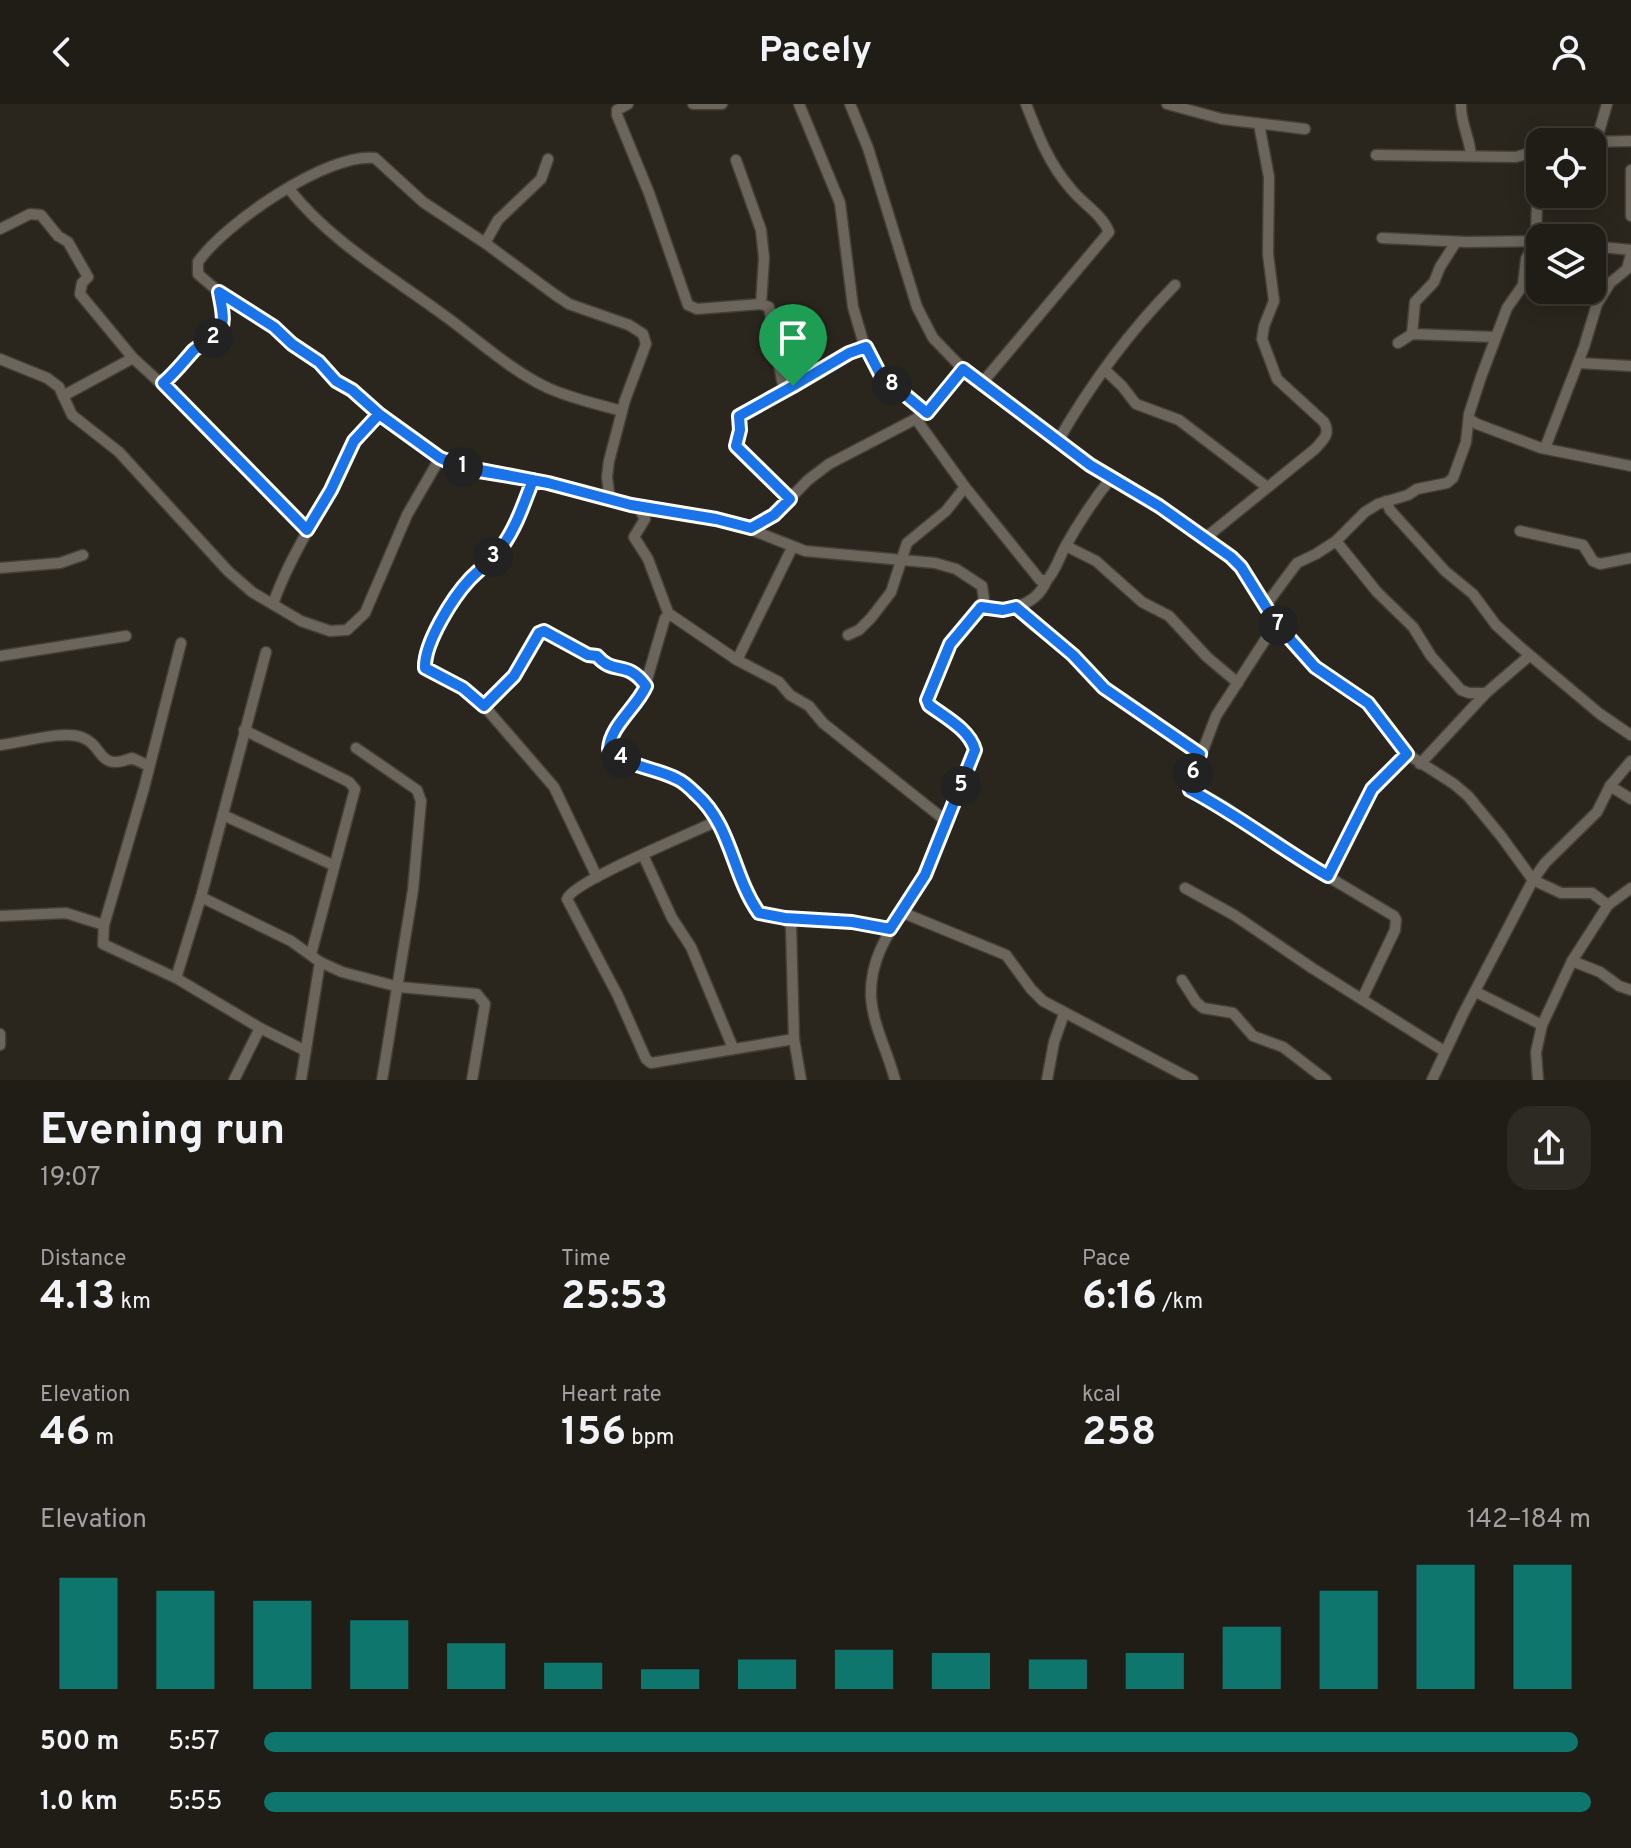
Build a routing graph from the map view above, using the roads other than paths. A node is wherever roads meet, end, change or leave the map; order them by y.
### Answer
1 (628, 104) edge
2 (693, 104) edge
3 (722, 104) edge
4 (799, 104) edge
5 (850, 104) edge
6 (1167, 104) edge
7 (1461, 104) edge
8 (1607, 104) edge
9 (1031, 105) edge
10 (1259, 124) junction
11 (1598, 128) edge
12 (1305, 129) dead end
13 (1631, 141) edge
14 (1606, 142) edge
15 (1376, 155) dead end
16 (1471, 156) junction
17 (1526, 156) edge
18 (1523, 157) junction
19 (1526, 158) edge
20 (548, 159) dead end
21 (736, 160) dead end
22 (1631, 170) edge
23 (289, 189) junction
24 (1631, 216) edge
25 (0, 229) edge
26 (1382, 238) dead end
27 (1526, 241) edge
28 (1456, 242) junction
29 (485, 243) junction
30 (1606, 248) edge
31 (1631, 252) edge
32 (1526, 259) edge
33 (1626, 276) edge
34 (1175, 285) dead end
35 (219, 292) junction
36 (761, 304) junction
37 (1412, 334) junction
38 (1495, 337) junction
39 (1398, 343) dead end
40 (866, 347) junction
41 (133, 358) junction
42 (0, 359) edge
43 (1579, 363) junction
44 (1631, 366) edge
45 (963, 369) junction
46 (1105, 370) junction
47 (163, 383) junction
48 (982, 383) junction
49 (793, 386) junction
50 (63, 396) junction
51 (622, 411) junction
52 (927, 413) junction
53 (379, 414) junction
54 (916, 419) junction
55 (1469, 419) junction
56 (1058, 441) junction
57 (1545, 448) junction
58 (440, 458) junction
59 (1631, 466) edge
60 (1112, 477) junction
61 (533, 480) junction
62 (965, 487) junction
63 (1267, 487) junction
64 (790, 499) junction
65 (610, 500) junction
66 (1386, 501) junction
67 (638, 507) junction
68 (751, 528) junction
69 (307, 530) junction
70 (1520, 531) dead end
71 (1204, 539) junction
72 (1336, 541) junction
73 (1066, 546) junction
74 (792, 548) junction
75 (83, 555) dead end
76 (1631, 558) edge
77 (903, 559) junction
78 (0, 568) edge
79 (1047, 580) junction
80 (273, 604) junction
81 (1265, 606) junction
82 (981, 607) junction
83 (1016, 607) junction
84 (669, 615) junction
85 (1276, 623) junction
86 (848, 635) dead end
87 (126, 636) dead end
88 (181, 643) dead end
89 (266, 652) dead end
90 (0, 656) edge
91 (1529, 656) junction
92 (737, 660) junction
93 (1238, 683) junction
94 (646, 686) junction
95 (1486, 693) junction
96 (484, 706) junction
97 (244, 730) junction
98 (1631, 735) edge
99 (0, 745) edge
100 (356, 748) dead end
101 (1200, 754) junction
102 (1407, 754) junction
103 (1631, 761) edge
104 (1420, 764) junction
105 (149, 766) junction
106 (1610, 786) junction
107 (1631, 799) edge
108 (223, 815) junction
109 (719, 820) junction
110 (946, 821) junction
111 (643, 855) junction
112 (333, 865) junction
113 (1328, 876) junction
114 (597, 877) junction
115 (1533, 880) junction
116 (1185, 888) dead end
117 (1630, 891) edge
118 (201, 897) junction
119 (1608, 905) junction
120 (901, 912) junction
121 (0, 916) edge
122 (785, 918) junction
123 (104, 925) junction
124 (890, 929) junction
125 (315, 958) junction
126 (1572, 961) junction
127 (176, 978) junction
128 (1182, 980) dead end
129 (399, 987) junction
130 (1631, 990) edge
131 (1476, 992) junction
132 (1362, 999) junction
133 (1064, 1014) junction
134 (1542, 1025) junction
135 (260, 1028) junction
136 (0, 1034) edge
137 (794, 1039) junction
138 (0, 1045) edge
139 (733, 1048) junction
140 (306, 1051) junction
141 (1444, 1051) junction
142 (234, 1080) edge
143 (301, 1080) edge
144 (382, 1080) edge
145 (472, 1080) edge
146 (801, 1080) edge
147 (895, 1080) edge
148 (1047, 1080) edge
149 (1193, 1080) edge
150 (1326, 1080) edge
151 (1432, 1080) edge
152 (1538, 1080) edge

1 - 36 street
2 - 3 street
4 - 40 street
5 - 45 street
6 - 10 street
7 - 16 street
8 - 11 street
9 - 48 street
10 - 12 street
10 - 63 street
13 - 14 street
15 - 16 street
16 - 18 street
17 - 18 street
18 - 19 street
20 - 29 street
21 - 36 street
22 - 24 street
23 - 29 street
23 - 35 street
23 - 51 street
25 - 41 street
26 - 28 street
27 - 28 street
28 - 37 street
29 - 51 street
30 - 31 street
31 - 33 street
32 - 38 street
33 - 43 street
34 - 46 street
35 - 47 street
35 - 53 street
36 - 49 street
37 - 38 street
37 - 39 street
38 - 55 street
40 - 49 street
40 - 52 street
41 - 47 street
41 - 50 street
42 - 50 street
43 - 44 street
43 - 57 street
45 - 48 street
45 - 52 street
46 - 56 street
46 - 63 street
47 - 69 street
48 - 56 street
49 - 64 street
50 - 80 street
51 - 65 street
52 - 54 street
53 - 58 street
53 - 69 street
54 - 62 street
54 - 64 street
55 - 57 street
55 - 66 street
56 - 60 street
57 - 59 street
58 - 61 street
58 - 80 street
60 - 71 street
60 - 73 street
61 - 65 street
61 - 96 street
62 - 77 street
62 - 79 street
63 - 71 street
64 - 68 street
65 - 67 street
66 - 72 street
66 - 91 street
67 - 68 street
67 - 84 street
68 - 74 street
69 - 80 street
70 - 76 street
71 - 81 street
72 - 81 street
72 - 95 street
73 - 79 street
73 - 93 street
74 - 77 street
74 - 92 street
75 - 78 street
77 - 82 street
77 - 86 street
79 - 83 street
81 - 85 street
82 - 83 street
82 - 110 street
83 - 101 street
84 - 92 street
84 - 94 street
85 - 93 street
85 - 102 street
87 - 90 street
88 - 105 street
89 - 97 street
91 - 95 street
91 - 98 street
92 - 110 street
93 - 101 street
94 - 96 street
94 - 109 street
95 - 104 street
96 - 114 street
97 - 108 street
97 - 112 street
99 - 105 street
100 - 129 street
101 - 113 street
102 - 104 street
102 - 113 street
103 - 106 street
104 - 115 street
105 - 123 street
106 - 107 street
106 - 115 street
108 - 112 street
108 - 118 street
109 - 111 street
109 - 122 street
110 - 120 street
111 - 114 street
111 - 139 street
112 - 125 street
113 - 132 street
114 - 139 street
115 - 119 street
115 - 131 street
116 - 132 street
117 - 119 street
118 - 125 street
118 - 127 street
119 - 126 street
120 - 124 street
120 - 133 street
121 - 123 street
122 - 124 street
122 - 137 street
123 - 127 street
124 - 147 street
125 - 129 street
125 - 140 street
126 - 130 street
126 - 134 street
127 - 135 street
128 - 150 street
129 - 144 street
129 - 145 street
131 - 134 street
131 - 141 street
132 - 141 street
133 - 148 street
133 - 149 street
134 - 152 street
135 - 140 street
135 - 142 street
136 - 138 street
137 - 139 street
137 - 146 street
140 - 143 street
141 - 151 street

